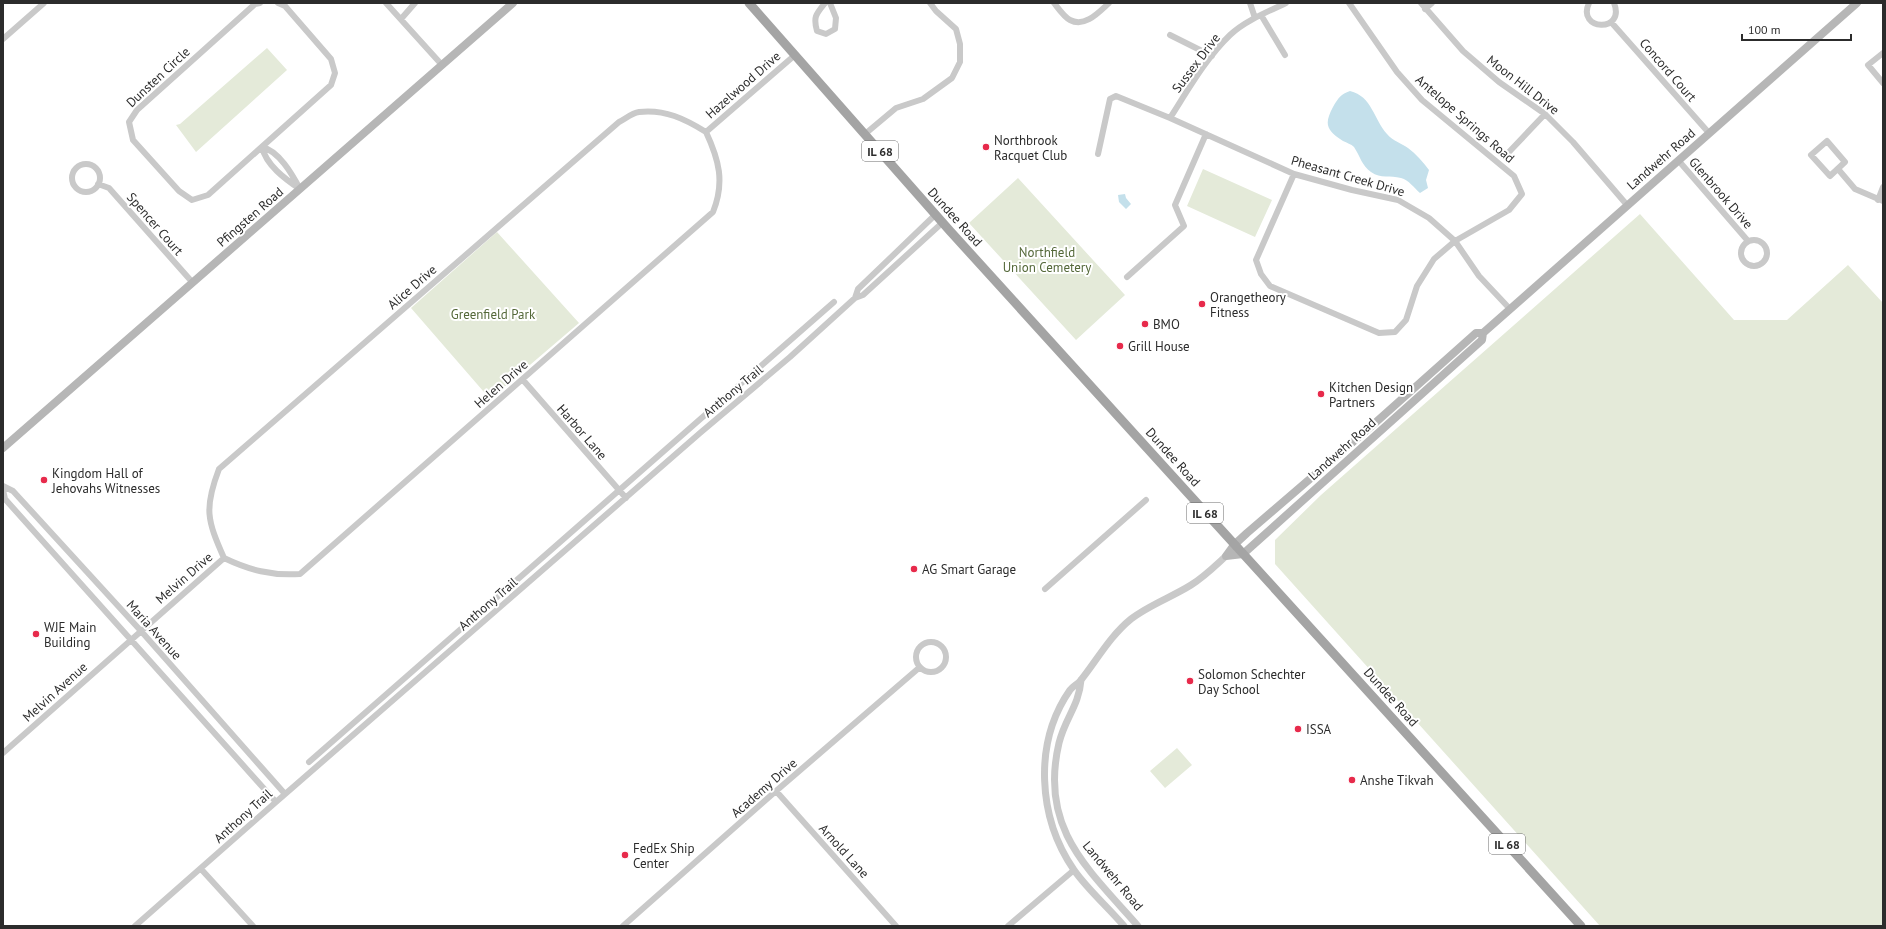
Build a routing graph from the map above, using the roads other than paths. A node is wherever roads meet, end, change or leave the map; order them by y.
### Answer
1 (44, 3) edge
2 (260, 3) edge
3 (278, 3) edge
4 (386, 3) edge
5 (415, 3) edge
6 (513, 3) edge
7 (825, 3) edge
8 (830, 3) edge
9 (930, 3) edge
10 (1054, 3) edge
11 (1109, 3) edge
12 (1250, 3) edge
13 (1286, 3) edge
14 (1349, 3) edge
15 (1420, 3) edge
16 (1432, 3) edge
17 (1589, 3) edge
18 (1614, 3) edge
19 (1857, 3) edge
20 (751, 4) edge
21 (1425, 9) junction
22 (1258, 16) junction
23 (401, 19) junction
24 (1611, 22) junction
25 (1170, 35) dead end
26 (3, 39) edge
27 (1883, 53) edge
28 (795, 55) junction
29 (1285, 55) dead end
30 (1212, 56) junction
31 (442, 65) junction
32 (1883, 83) edge
33 (1546, 114) junction
34 (1170, 118) junction
35 (706, 132) junction
36 (1709, 133) junction
37 (865, 134) junction
38 (1206, 134) junction
39 (262, 147) junction
40 (1509, 152) dead end
41 (1098, 154) dead end
42 (1678, 160) junction
43 (1838, 169) junction
44 (1294, 174) junction
45 (98, 184) junction
46 (1883, 187) edge
47 (300, 188) junction
48 (1881, 200) edge
49 (1627, 204) junction
50 (935, 215) junction
51 (942, 223) junction
52 (1455, 241) junction
53 (1748, 241) junction
54 (1127, 277) dead end
55 (193, 283) junction
56 (855, 298) junction
57 (834, 302) dead end
58 (1510, 309) junction
59 (1483, 333) junction
60 (782, 348) junction
61 (790, 357) junction
62 (522, 380) junction
63 (3, 448) edge
64 (3, 486) edge
65 (3, 490) edge
66 (619, 491) junction
67 (626, 498) junction
68 (1146, 500) dead end
69 (1234, 544) junction
70 (1243, 554) junction
71 (1226, 556) junction
72 (224, 558) junction
73 (1045, 589) dead end
74 (140, 631) junction
75 (131, 638) junction
76 (920, 667) junction
77 (1081, 680) junction
78 (3, 753) edge
79 (309, 762) dead end
80 (776, 791) junction
81 (285, 794) junction
82 (276, 802) junction
83 (201, 869) junction
84 (1074, 870) junction
85 (135, 926) edge
86 (253, 926) edge
87 (624, 926) edge
88 (896, 926) edge
89 (1008, 926) edge
90 (1124, 926) edge
91 (1138, 926) edge
92 (1581, 926) edge

1 - 26 street
2 - 39 street, Dunsten Circle
3 - 39 street, Dunsten Circle
4 - 23 street
5 - 23 street
6 - 31 main road, Pfingsten Road
7 - 8 street
9 - 37 street
10 - 11 street
12 - 22 street
13 - 22 street, Sussex Drive
14 - 52 street, Antelope Springs Road
15 - 21 street, Moon Hill Drive
16 - 21 street
17 - 24 street
18 - 24 street
19 - 36 main road, Landwehr Road
20 - 28 main road, Dundee Road / IL 68
21 - 33 street, Moon Hill Drive
22 - 29 street
22 - 30 street, Sussex Drive
23 - 31 street
24 - 36 street, Concord Court
25 - 30 street
27 - 32 street
28 - 35 street, Hazelwood Drive
28 - 37 main road, Dundee Road / IL 68
30 - 34 street, Sussex Drive
31 - 47 main road, Pfingsten Road
33 - 40 street
33 - 49 street, Moon Hill Drive
34 - 38 street, Pheasant Creek Drive
34 - 41 street, Pheasant Creek Drive
35 - 62 street, Helen Drive
35 - 72 street, Alice Drive
36 - 42 main road, Landwehr Road
37 - 50 main road, Dundee Road / IL 68
38 - 44 street, Pheasant Creek Drive
38 - 54 street
39 - 47 street
42 - 49 main road, Landwehr Road
42 - 53 street, Glenbrook Drive
43 - 43 street
43 - 48 street
44 - 52 street, Pheasant Creek Drive
44 - 52 street
45 - 45 street
45 - 55 street, Spencer Court
46 - 48 street
47 - 55 main road, Pfingsten Road
49 - 58 main road, Landwehr Road
50 - 51 main road, Dundee Road / IL 68
50 - 56 street, Anthony Trail
51 - 56 street, Anthony Trail
51 - 69 main road, Dundee Road / IL 68
52 - 58 street, Pheasant Creek Drive
53 - 53 street, Glenbrook Drive
55 - 63 main road, Pfingsten Road
56 - 61 street, Anthony Trail
57 - 60 street, Anthony Trail
58 - 59 main road, Landwehr Road
59 - 69 main road, Landwehr Road
59 - 70 main road, Landwehr Road
60 - 61 street
60 - 66 street, Anthony Trail
61 - 67 street, Anthony Trail
62 - 66 street, Harbor Lane
62 - 72 street, Helen Drive
64 - 74 street, Maria Avenue
65 - 75 street, Maria Avenue
66 - 67 street, Harbor Lane
66 - 79 street, Anthony Trail
67 - 81 street, Anthony Trail
68 - 73 street
69 - 70 main road, Dundee Road / IL 68
69 - 71 main road, Landwehr Road
70 - 71 main road
70 - 92 main road, Dundee Road / IL 68
71 - 77 street, Landwehr Road
72 - 74 street, Melvin Drive
74 - 75 street, Melvin Avenue
74 - 81 street, Maria Avenue
75 - 78 street, Melvin Avenue
75 - 82 street, Maria Avenue
76 - 76 street
76 - 80 street, Academy Drive
77 - 84 street, Landwehr Road
77 - 91 street, Landwehr Road
80 - 87 street, Academy Drive
80 - 88 street, Arnold Lane
81 - 82 street, Anthony Trail
82 - 83 street, Anthony Trail
83 - 85 street, Anthony Trail
83 - 86 street
84 - 89 street
84 - 90 street, Landwehr Road

